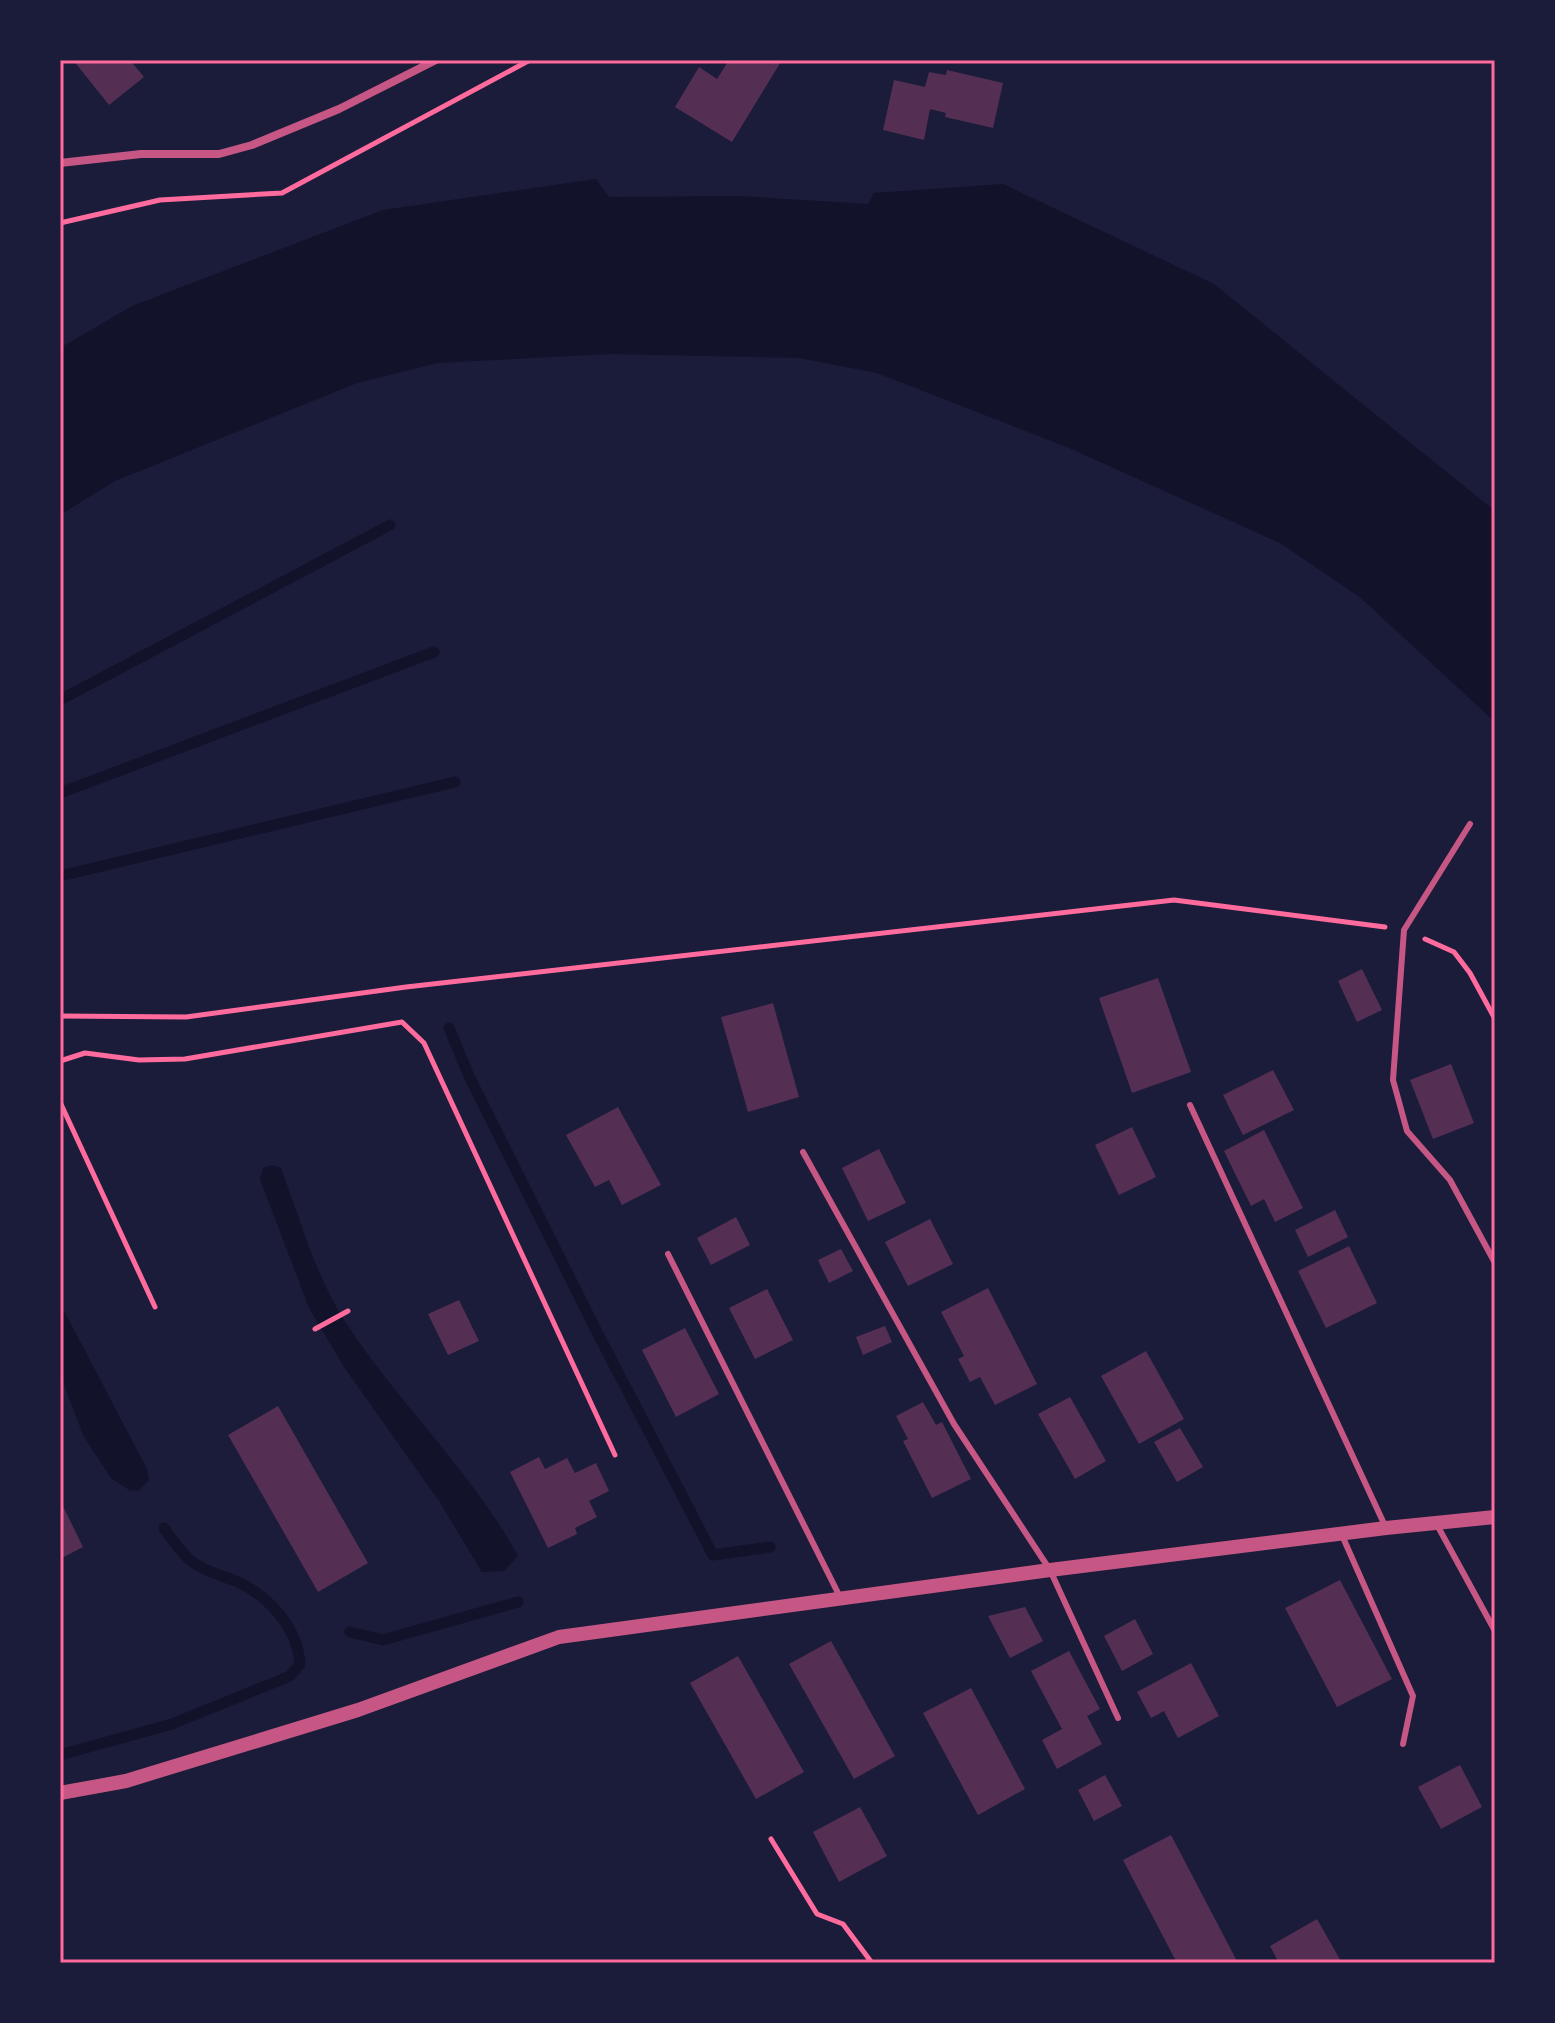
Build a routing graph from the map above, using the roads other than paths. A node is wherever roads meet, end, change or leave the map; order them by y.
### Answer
1 (436, 60) edge
2 (60, 163) edge
3 (1470, 824) dead end
4 (1190, 1105) dead end
5 (803, 1152) dead end
6 (668, 1254) dead end
7 (1495, 1263) edge
8 (1495, 1517) edge
9 (1436, 1523) junction
10 (1386, 1528) junction
11 (1341, 1533) junction
12 (1050, 1570) junction
13 (840, 1597) junction
14 (1495, 1631) edge
15 (1118, 1718) dead end
16 (1403, 1744) dead end
17 (60, 1793) edge

1 - 2 street
3 - 7 lane
4 - 10 lane
5 - 12 lane
6 - 13 lane
8 - 9 street
9 - 10 street
9 - 14 lane
10 - 11 street
11 - 12 street
11 - 16 lane
12 - 13 street
12 - 15 lane
13 - 17 street

